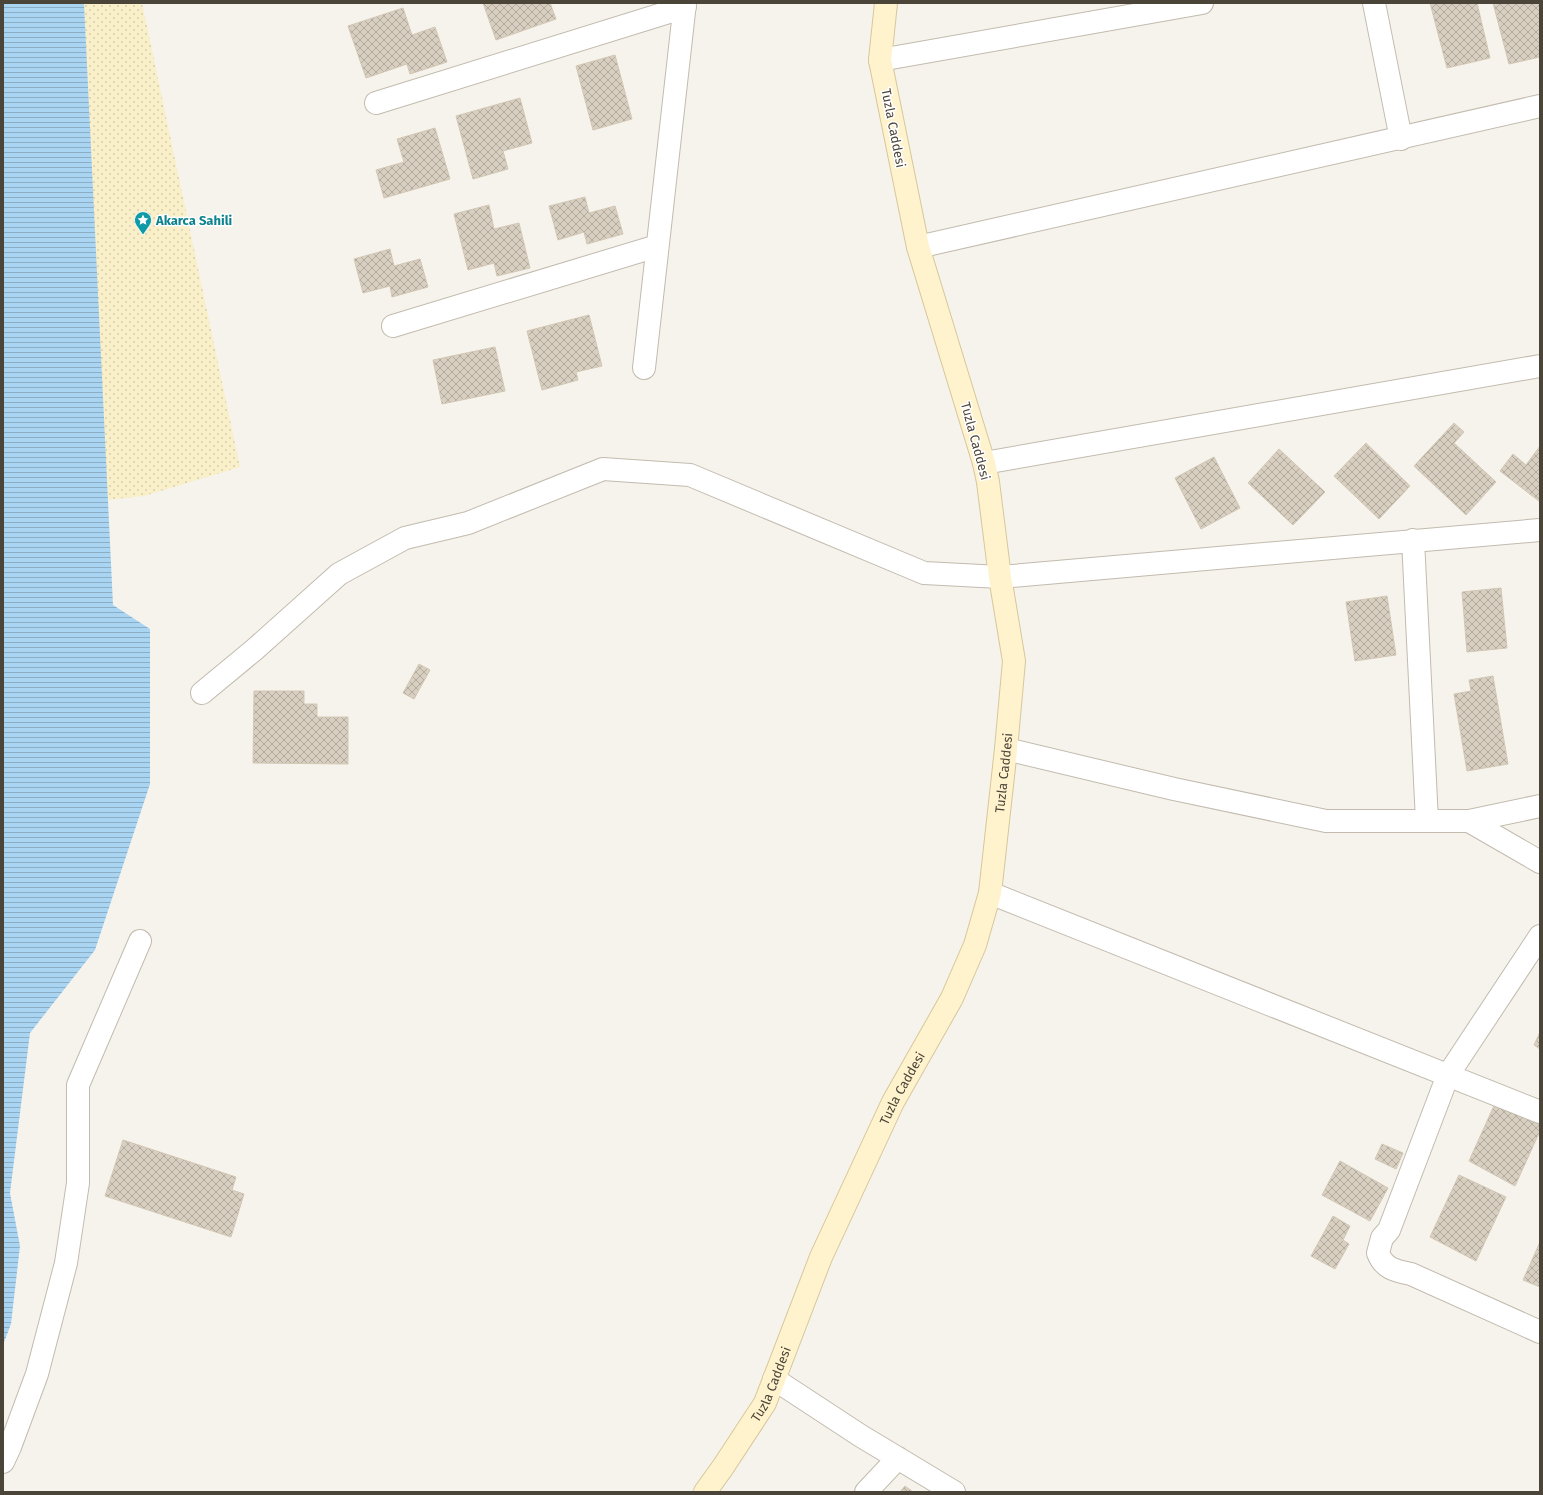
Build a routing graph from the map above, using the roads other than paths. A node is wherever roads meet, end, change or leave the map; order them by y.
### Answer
1 (886, 3) edge
2 (1202, 3) edge
3 (1374, 3) edge
4 (685, 5) edge
5 (880, 60) junction
6 (376, 103) dead end
7 (1540, 106) edge
8 (1401, 139) junction
9 (658, 246) junction
10 (918, 247) junction
11 (394, 326) dead end
12 (1540, 366) edge
13 (644, 368) dead end
14 (984, 463) junction
15 (1540, 530) edge
16 (1413, 540) junction
17 (1000, 577) junction
18 (202, 693) dead end
19 (1006, 750) junction
20 (1540, 806) edge
21 (1427, 821) junction
22 (1469, 821) junction
23 (1540, 862) edge
24 (990, 893) junction
25 (1540, 936) edge
26 (140, 941) dead end
27 (1448, 1075) junction
28 (1540, 1112) edge
29 (1540, 1332) edge
30 (774, 1379) junction
31 (898, 1458) junction
32 (3, 1462) edge
33 (705, 1492) edge
34 (866, 1492) edge
35 (954, 1492) edge

1 - 5 main road, Tuzla Caddesi
2 - 5 street
3 - 8 street
4 - 6 street
4 - 9 street
5 - 10 main road, Tuzla Caddesi
7 - 8 street
8 - 10 street
9 - 11 street
9 - 13 street
10 - 14 main road, Tuzla Caddesi
12 - 14 street
14 - 17 main road, Tuzla Caddesi
15 - 16 street
16 - 17 street
16 - 21 street
17 - 18 street
17 - 19 main road, Tuzla Caddesi
19 - 21 street
19 - 24 main road, Tuzla Caddesi
20 - 22 street
21 - 22 street
22 - 23 street
24 - 27 street
24 - 30 main road, Tuzla Caddesi
25 - 27 street
26 - 32 street
27 - 28 street
27 - 29 street
30 - 31 street
30 - 33 main road, Tuzla Caddesi
31 - 34 street
31 - 35 street

